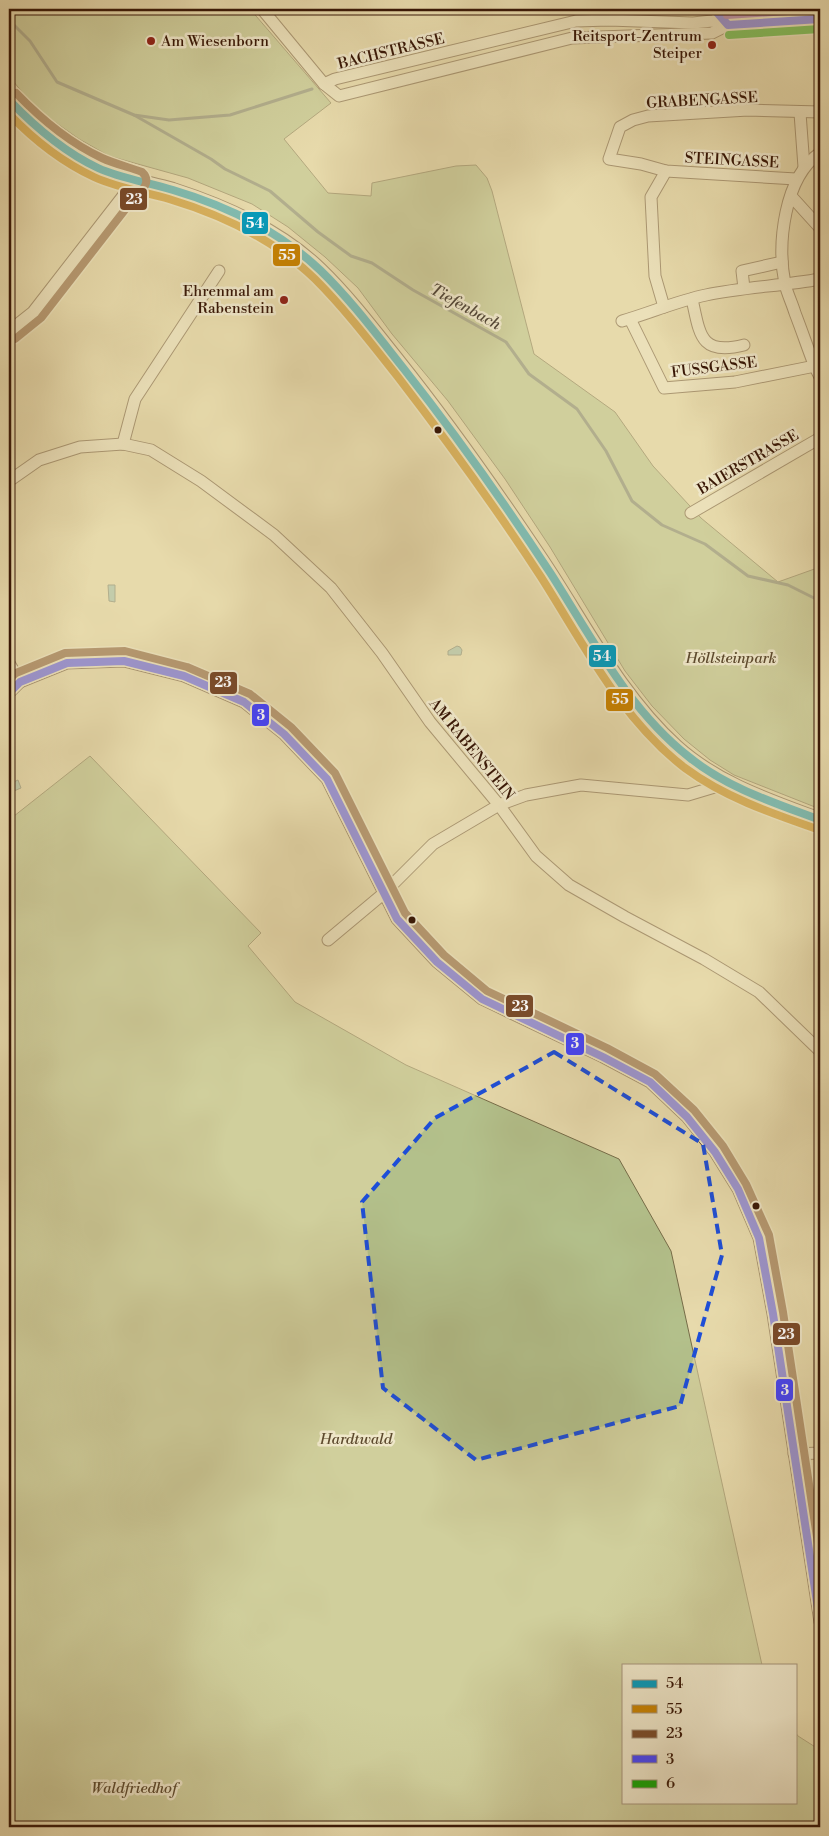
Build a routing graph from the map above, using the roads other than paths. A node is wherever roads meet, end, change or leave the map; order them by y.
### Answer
1 (264, 9) edge
2 (714, 9) edge
3 (820, 19) edge
4 (728, 25) junction
5 (324, 84) junction
6 (9, 100) edge
7 (820, 112) edge
8 (800, 113) junction
9 (820, 153) edge
10 (804, 167) junction
11 (666, 171) junction
12 (796, 179) junction
13 (137, 181) junction
14 (791, 196) junction
15 (820, 228) edge
16 (782, 262) junction
17 (219, 271) dead end
18 (820, 279) edge
19 (785, 285) junction
20 (744, 288) junction
21 (692, 299) junction
22 (664, 307) junction
23 (9, 331) edge
24 (744, 345) dead end
25 (818, 369) edge
26 (820, 438) edge
27 (122, 444) junction
28 (9, 481) edge
29 (691, 513) dead end
30 (9, 663) edge
31 (20, 682) junction
32 (9, 693) edge
33 (728, 783) junction
34 (499, 805) junction
35 (820, 820) edge
36 (383, 894) junction
37 (328, 940) dead end
38 (820, 1050) edge
39 (820, 1453) edge
40 (794, 1454) junction
41 (820, 1622) edge

1 - 5 street
2 - 4 street
3 - 4 street, BACHSTRASSE
4 - 5 street, BACHSTRASSE
4 - 5 street, BACHSTRASSE
6 - 13 street
7 - 8 street, GRABENGASSE
8 - 10 street
8 - 11 street, GRABENGASSE
9 - 10 street
10 - 12 street
11 - 12 street, STEINGASSE
11 - 22 street
12 - 14 street
13 - 23 street
13 - 33 street
14 - 15 street
14 - 16 street
16 - 19 street
16 - 20 street
17 - 27 street
18 - 19 street
19 - 20 street
19 - 25 street
20 - 21 street
21 - 22 street
21 - 24 street
22 - 25 street, FUSSGASSE
26 - 29 street, BAIERSTRASSE
27 - 28 street, AM RABENSTEIN
27 - 34 street, AM RABENSTEIN
30 - 31 street
31 - 32 street
31 - 36 street
33 - 34 street
33 - 35 street
34 - 36 street
34 - 38 street, AM RABENSTEIN
36 - 37 street
36 - 40 street
39 - 40 street
40 - 41 street

